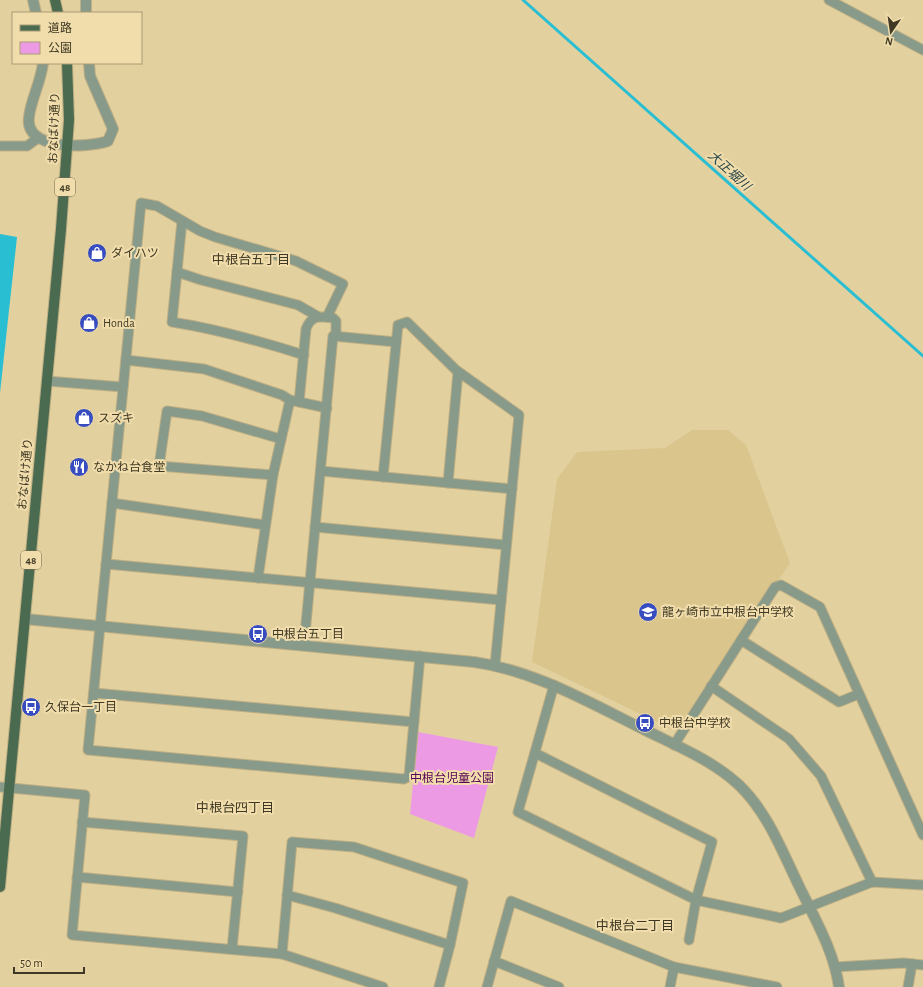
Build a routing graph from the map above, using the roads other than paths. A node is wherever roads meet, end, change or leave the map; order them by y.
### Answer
1 (33, 0) edge
2 (55, 0) edge
3 (86, 0) edge
4 (829, 0) edge
5 (36, 12) edge
6 (58, 12) edge
7 (86, 12) edge
8 (923, 50) edge
9 (43, 64) edge
10 (66, 64) edge
11 (89, 64) edge
12 (38, 138) junction
13 (68, 145) junction
14 (0, 146) edge
15 (182, 221) junction
16 (177, 272) junction
17 (317, 316) junction
18 (327, 317) junction
19 (336, 336) junction
20 (396, 342) junction
21 (304, 355) junction
22 (126, 360) junction
23 (458, 372) junction
24 (47, 381) junction
25 (123, 387) junction
26 (290, 400) junction
27 (300, 402) junction
28 (327, 408) junction
29 (281, 439) junction
30 (321, 471) junction
31 (272, 475) junction
32 (383, 477) junction
33 (448, 483) junction
34 (512, 489) junction
35 (112, 503) junction
36 (265, 525) junction
37 (315, 527) junction
38 (506, 545) junction
39 (106, 564) junction
40 (258, 578) junction
41 (310, 583) junction
42 (501, 600) junction
43 (25, 619) junction
44 (100, 626) junction
45 (741, 640) junction
46 (304, 645) junction
47 (420, 656) junction
48 (495, 665) junction
49 (554, 685) junction
50 (711, 686) junction
51 (94, 693) junction
52 (859, 694) junction
53 (414, 722) junction
54 (674, 745) junction
55 (535, 753) junction
56 (5, 787) edge
57 (82, 822) junction
58 (923, 835) edge
59 (77, 877) junction
60 (872, 882) junction
61 (923, 885) edge
62 (0, 887) edge
63 (238, 892) junction
64 (287, 895) junction
65 (696, 900) junction
66 (809, 906) junction
67 (689, 940) dead end
68 (450, 945) junction
69 (232, 949) junction
70 (282, 954) junction
71 (494, 961) junction
72 (912, 964) junction
73 (923, 965) edge
74 (674, 967) junction
75 (835, 967) junction
76 (726, 977) junction
77 (383, 987) edge
78 (439, 987) edge
79 (487, 987) edge
80 (559, 987) edge
81 (670, 987) edge
82 (724, 987) edge
83 (777, 987) edge
84 (838, 987) edge
85 (908, 987) edge

1 - 5 street
2 - 6 main road
3 - 7 street
4 - 8 street
9 - 12 street
10 - 13 main road, おなばけ通り / 48
11 - 13 street
12 - 13 street
12 - 14 street
13 - 24 main road, おなばけ通り / 48
15 - 16 street
15 - 18 street
15 - 22 street
16 - 17 street
16 - 21 street
17 - 18 street
17 - 21 street
18 - 19 street
19 - 20 street
19 - 28 street
20 - 23 street
20 - 32 street
21 - 27 street
22 - 25 street
22 - 26 street
23 - 33 street
23 - 34 street
24 - 25 street
24 - 43 main road, おなばけ通り / 48
25 - 35 street
26 - 27 street
26 - 29 street
27 - 28 street
28 - 30 street
29 - 31 street
29 - 31 street
30 - 32 street
30 - 37 street
31 - 36 street
32 - 33 street
33 - 34 street
34 - 38 street
35 - 36 street
35 - 39 street
36 - 40 street
37 - 38 street
37 - 41 street
38 - 42 street
39 - 40 street
39 - 44 street
40 - 41 street
41 - 42 street
41 - 46 street
42 - 48 street
43 - 44 street
43 - 56 main road, おなばけ通り / 48
44 - 46 street
44 - 51 street
45 - 50 street
45 - 52 street
45 - 52 street
46 - 47 street
47 - 48 street
47 - 53 street
48 - 49 street
49 - 54 street
49 - 55 street
50 - 54 street
50 - 60 street
51 - 53 street
51 - 53 street
52 - 58 street
54 - 66 street
55 - 65 street
55 - 65 street
56 - 57 street
56 - 62 main road, おなばけ通り / 48
57 - 59 street
57 - 63 street
59 - 63 street
59 - 69 street
60 - 61 street
60 - 66 street
63 - 69 street
64 - 68 street
64 - 68 street
64 - 70 street
65 - 66 street
65 - 67 street
66 - 75 street
68 - 78 street
69 - 70 street
70 - 77 street
71 - 74 street
71 - 79 street
71 - 80 street
72 - 73 street
72 - 75 street
72 - 85 street
74 - 76 street
74 - 81 street
75 - 84 street
76 - 82 street
76 - 83 street

